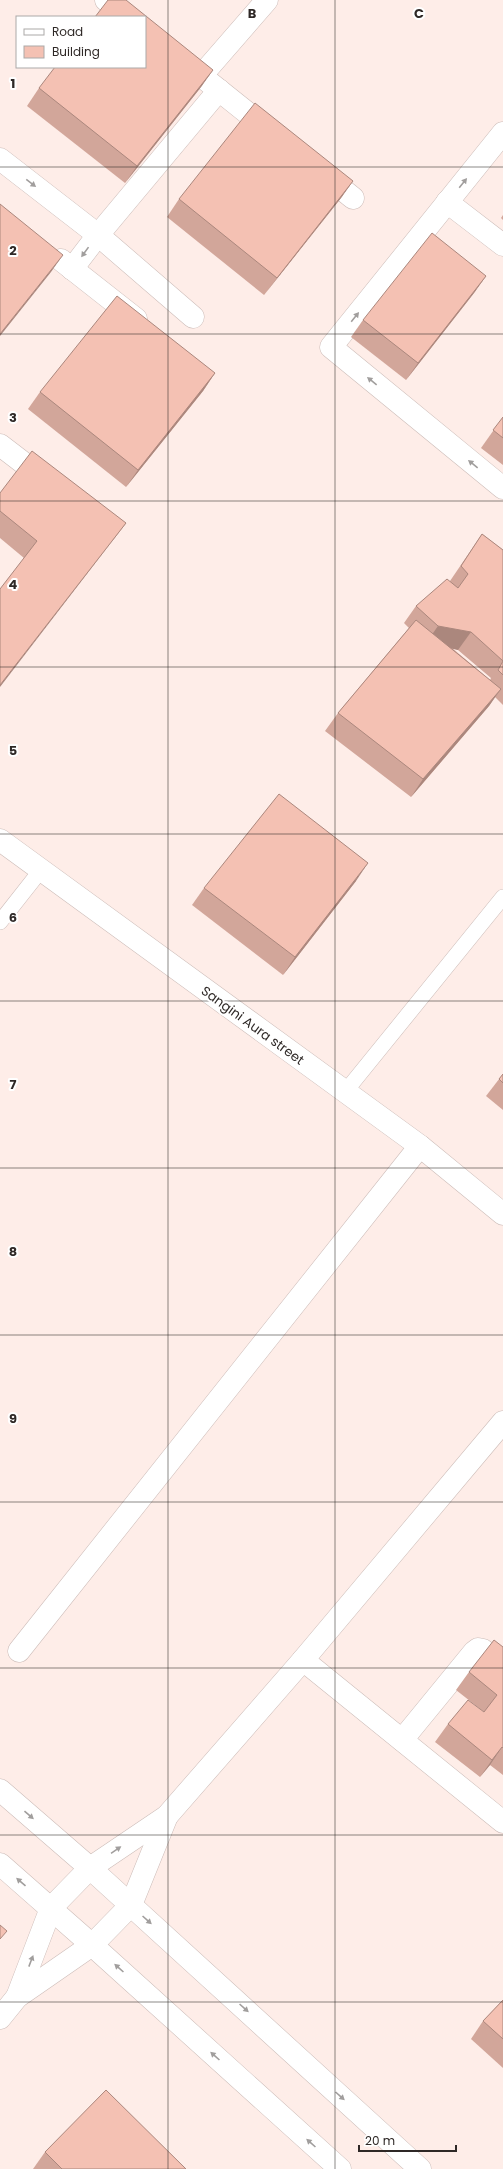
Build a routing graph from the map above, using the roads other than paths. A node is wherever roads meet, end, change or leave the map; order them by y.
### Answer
1 (106, 0) edge
2 (267, 0) edge
3 (127, 16) edge
4 (146, 32) edge
5 (201, 76) junction
6 (219, 90) junction
7 (503, 133) edge
8 (286, 144) edge
9 (0, 159) edge
10 (304, 159) edge
11 (354, 198) dead end
12 (447, 202) junction
13 (98, 235) junction
14 (503, 245) edge
15 (48, 250) edge
16 (72, 269) junction
17 (194, 317) dead end
18 (154, 333) edge
19 (0, 445) edge
20 (503, 488) edge
21 (63, 493) edge
22 (0, 840) edge
23 (41, 870) junction
24 (503, 897) edge
25 (0, 922) edge
26 (345, 1092) junction
27 (420, 1146) junction
28 (503, 1214) edge
29 (503, 1422) edge
30 (19, 1651) dead end
31 (303, 1660) junction
32 (503, 1666) edge
33 (402, 1740) junction
34 (0, 1790) edge
35 (167, 1816) junction
36 (503, 1822) edge
37 (0, 1864) edge
38 (90, 1868) junction
39 (131, 1905) junction
40 (51, 1908) junction
41 (92, 1945) junction
42 (17, 1997) junction
43 (0, 2018) edge
44 (340, 2169) edge
45 (420, 2169) edge

1 - 3 street
2 - 5 street
4 - 5 street
5 - 6 street
6 - 8 street
6 - 13 street
12 -> 7 street
9 -> 13 street
10 - 11 street
12 - 14 street
20 -> 12 street
13 -> 16 street
13 - 17 street
15 - 16 street
16 - 18 street
19 - 21 street
22 - 23 street, Sangini Aura street
23 - 25 lane
23 - 26 street, Sangini Aura street
24 - 26 lane
26 - 27 street, Sangini Aura street
27 - 28 street, Sangini Aura street
27 - 30 street
29 - 31 street
31 - 33 street
31 - 35 street
32 - 33 street
33 - 36 street
34 -> 38 street
38 -> 35 street
35 - 39 street
40 -> 37 street
38 - 39 street
38 - 40 street
39 - 41 street
39 -> 45 street
40 - 41 street
42 -> 40 street
41 - 42 street
44 -> 41 street
42 - 43 street

